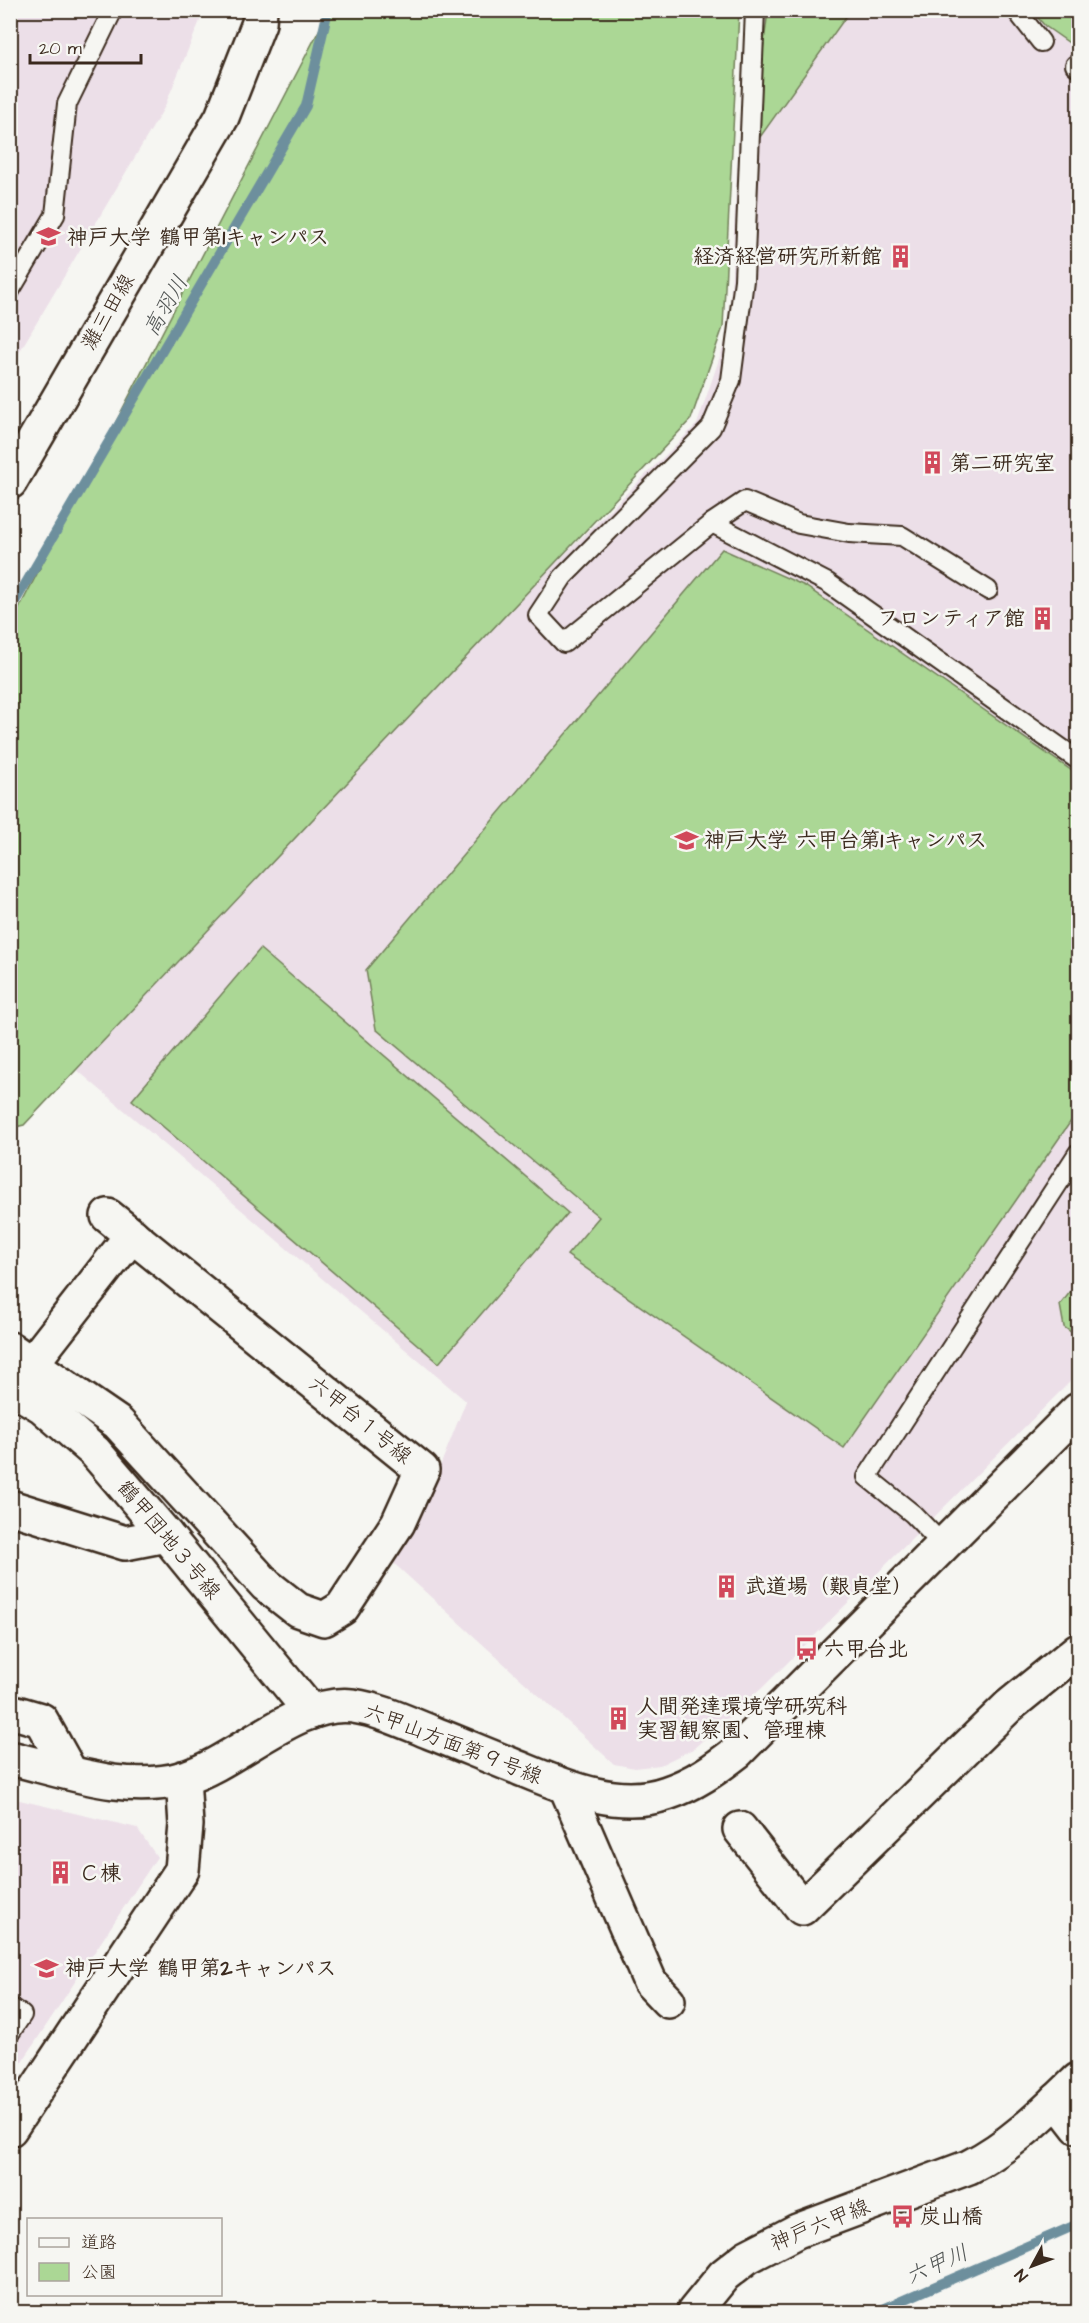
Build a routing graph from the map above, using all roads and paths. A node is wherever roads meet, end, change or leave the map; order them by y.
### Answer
1 (113, 10) edge
2 (260, 10) edge
3 (755, 10) edge
4 (1016, 10) edge
5 (1041, 42) dead end
6 (10, 291) edge
7 (10, 482) edge
8 (712, 523) junction
9 (988, 590) dead end
10 (1078, 759) edge
11 (1078, 1153) edge
12 (21, 1356) edge
13 (10, 1387) edge
14 (1078, 1410) edge
15 (10, 1507) edge
16 (166, 1535) junction
17 (944, 1546) junction
18 (1078, 1650) edge
19 (10, 1711) edge
20 (311, 1712) junction
21 (10, 1758) edge
22 (70, 1772) junction
23 (183, 1778) junction
24 (566, 1787) junction
25 (740, 1829) dead end
26 (668, 2001) dead end
27 (10, 2007) edge
28 (10, 2033) edge
29 (1068, 2090) edge
30 (1078, 2127) edge
31 (10, 2129) edge
32 (694, 2313) edge

1 - 6 lane
2 - 7 street, 灘三田線
3 - 8 lane
4 - 5 lane
8 - 9 lane
8 - 10 lane
11 - 17 lane
12 - 12 street, 六甲台１号線
13 - 16 street, 鶴甲団地３号線
14 - 17 street, 六甲山方面第９号線
15 - 16 street
16 - 20 street, 鶴甲団地３号線
17 - 24 street, 六甲山方面第９号線
18 - 25 street
19 - 22 street
20 - 23 street, 六甲山方面第９号線
20 - 24 street, 六甲山方面第９号線
21 - 22 street, 六甲山方面第９号線
22 - 23 street, 六甲山方面第９号線
23 - 31 street
24 - 26 street
27 - 28 lane
29 - 30 street
29 - 32 street, 神戸六甲線

